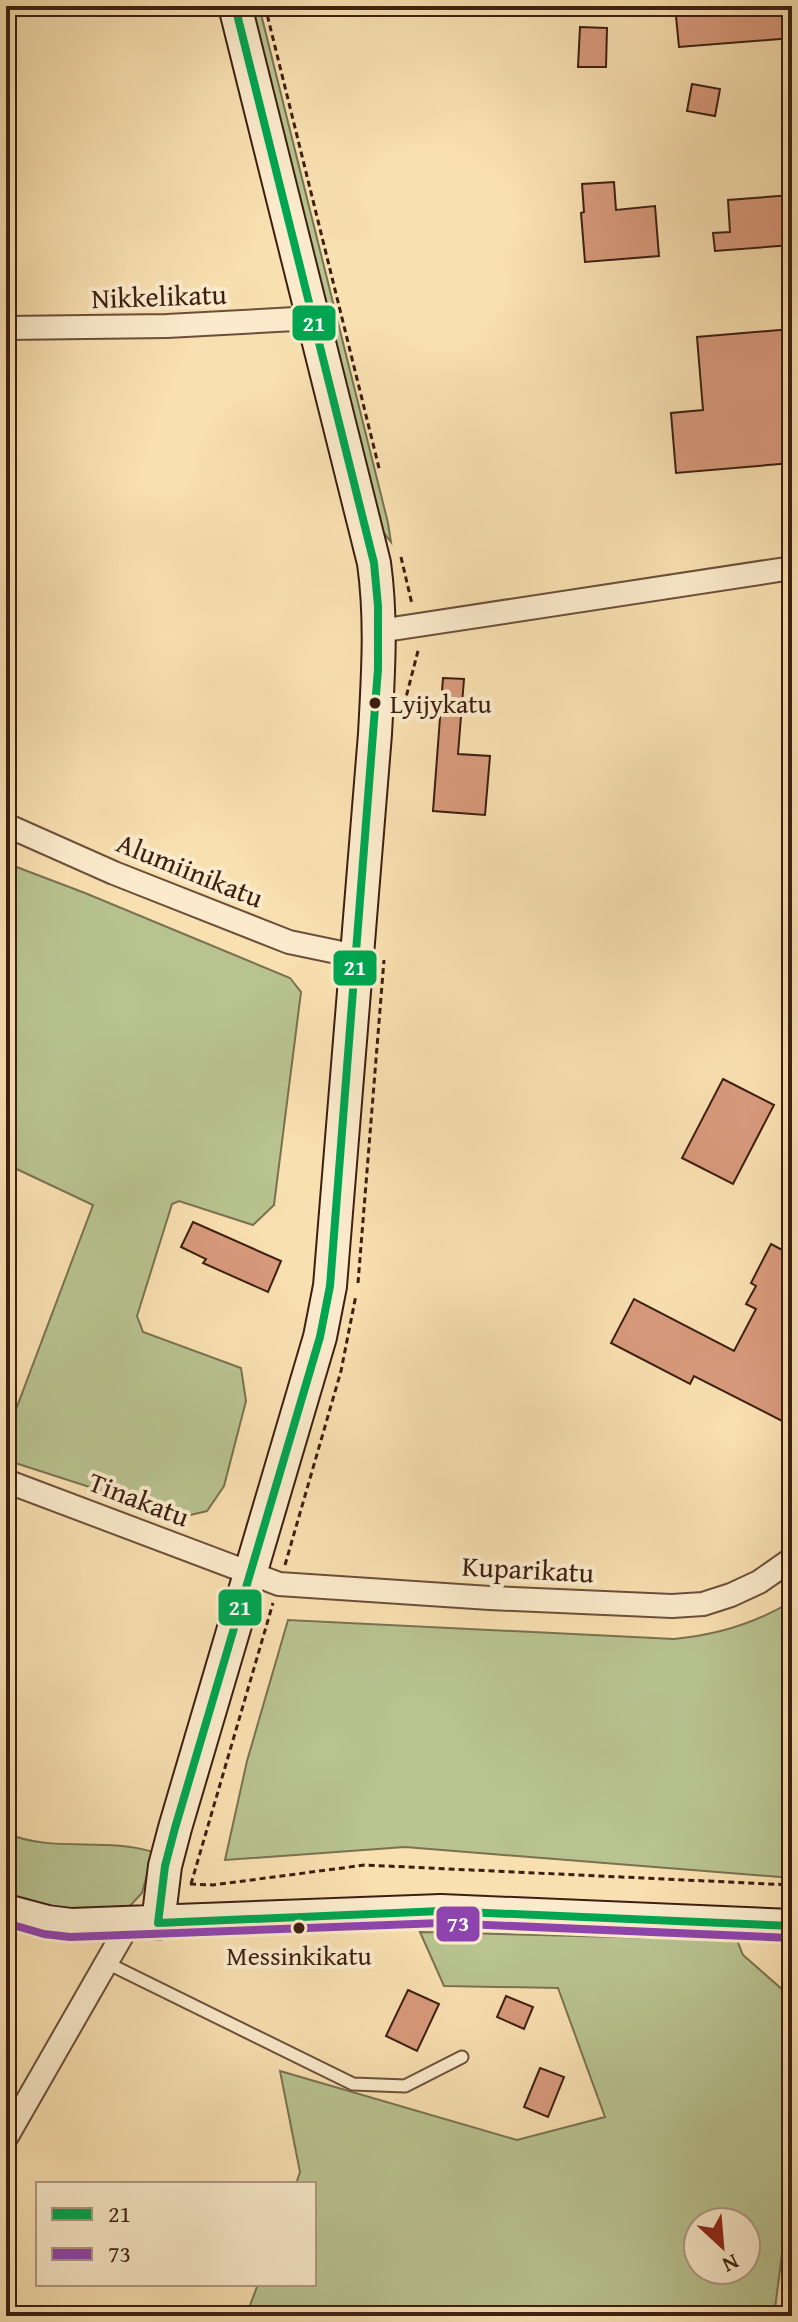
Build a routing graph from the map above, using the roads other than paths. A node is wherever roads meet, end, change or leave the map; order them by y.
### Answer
1 (235, 6) edge
2 (314, 318) junction
3 (6, 328) edge
4 (792, 568) edge
5 (379, 631) junction
6 (6, 825) edge
7 (356, 956) junction
8 (6, 1481) edge
9 (792, 1559) edge
10 (251, 1574) junction
11 (6, 1911) edge
12 (143, 1924) junction
13 (792, 1926) edge
14 (107, 1963) junction
15 (462, 2057) dead end
16 (6, 2138) edge

1 - 2 street
2 - 3 street, Nikkelikatu
2 - 5 street
4 - 5 street
5 - 7 street
6 - 7 street, Alumiinikatu
7 - 10 street
8 - 10 street, Tinakatu
9 - 10 street, Kuparikatu
10 - 12 street
11 - 12 street
12 - 13 street
12 - 14 street
14 - 15 lane
14 - 16 street

